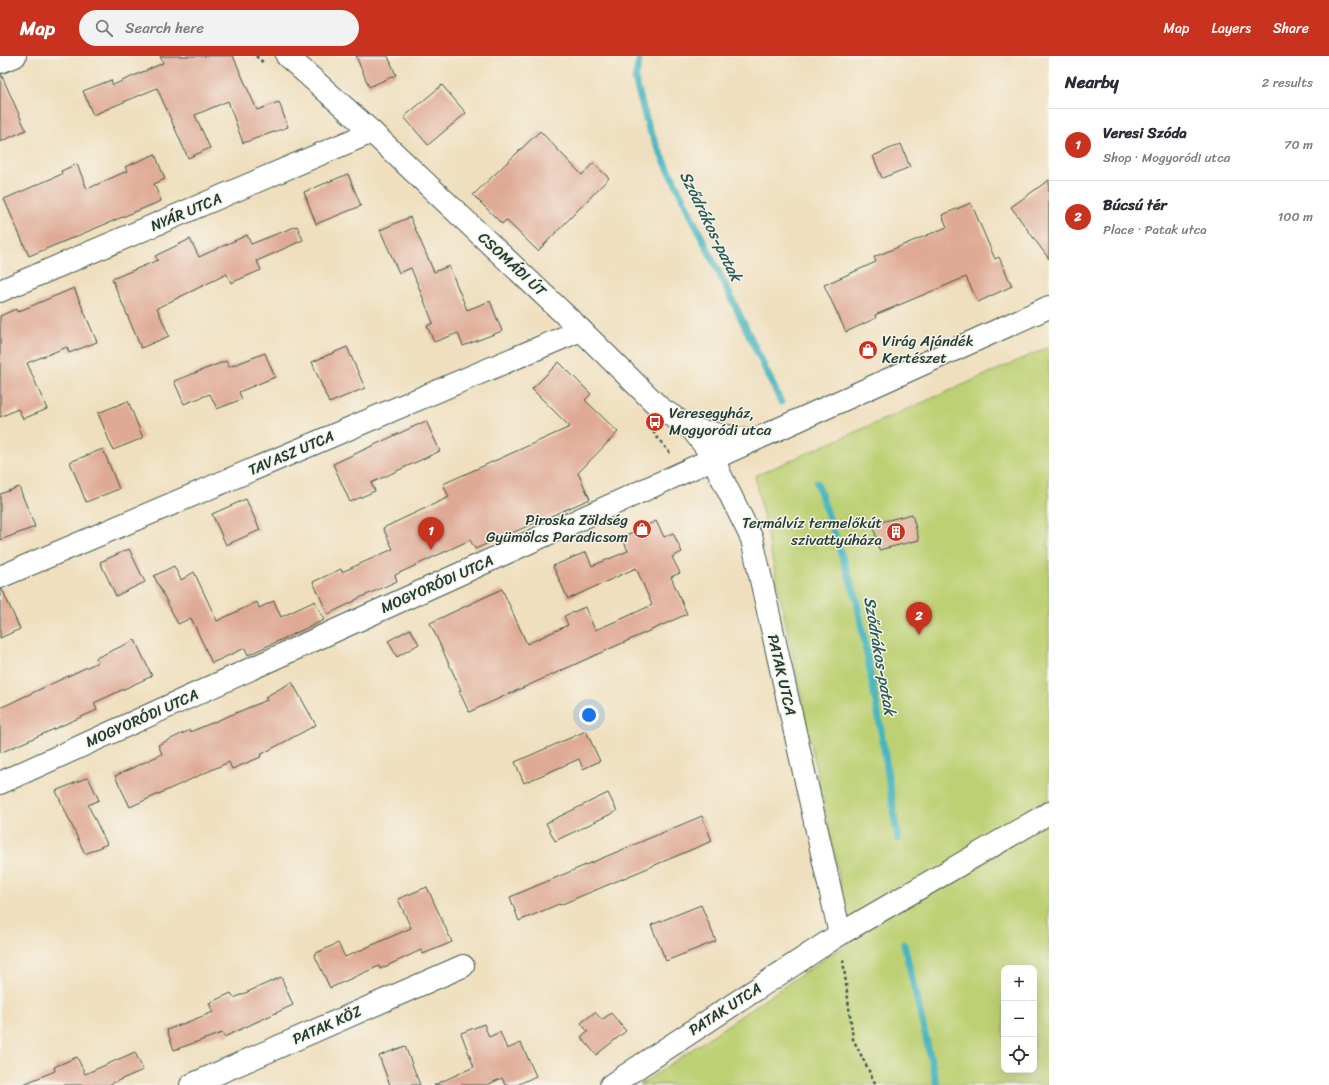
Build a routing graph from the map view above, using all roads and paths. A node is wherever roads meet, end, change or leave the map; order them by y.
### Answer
1 (15, 56) edge
2 (256, 56) edge
3 (287, 56) edge
4 (0, 62) edge
5 (268, 67) dead end
6 (372, 132) junction
7 (0, 291) edge
8 (1049, 307) edge
9 (581, 330) junction
10 (692, 429) junction
11 (651, 430) dead end
12 (752, 441) junction
13 (714, 458) junction
14 (687, 471) junction
15 (0, 577) edge
16 (0, 783) edge
17 (1049, 813) edge
18 (840, 934) junction
19 (463, 966) dead end
20 (191, 1085) edge
21 (611, 1085) edge
22 (876, 1085) edge

1 - 4 street
2 - 5 path
3 - 6 street, CSOMÁDI ÚT
6 - 7 street, NYÁR UTCA
6 - 9 street, CSOMÁDI ÚT
8 - 12 street, MOGYORÓDI UTCA
9 - 10 street, CSOMÁDI ÚT
9 - 15 street, TAVASZ UTCA
10 - 12 street, CSOMÁDI ÚT
10 - 13 street, PATAK UTCA
11 - 14 path
12 - 13 street, MOGYORÓDI UTCA
13 - 14 street, MOGYORÓDI UTCA
13 - 18 street, PATAK UTCA
14 - 16 street, MOGYORÓDI UTCA
17 - 18 street, PATAK UTCA
18 - 21 street, PATAK UTCA
18 - 22 path
19 - 20 street, PATAK KÖZ

